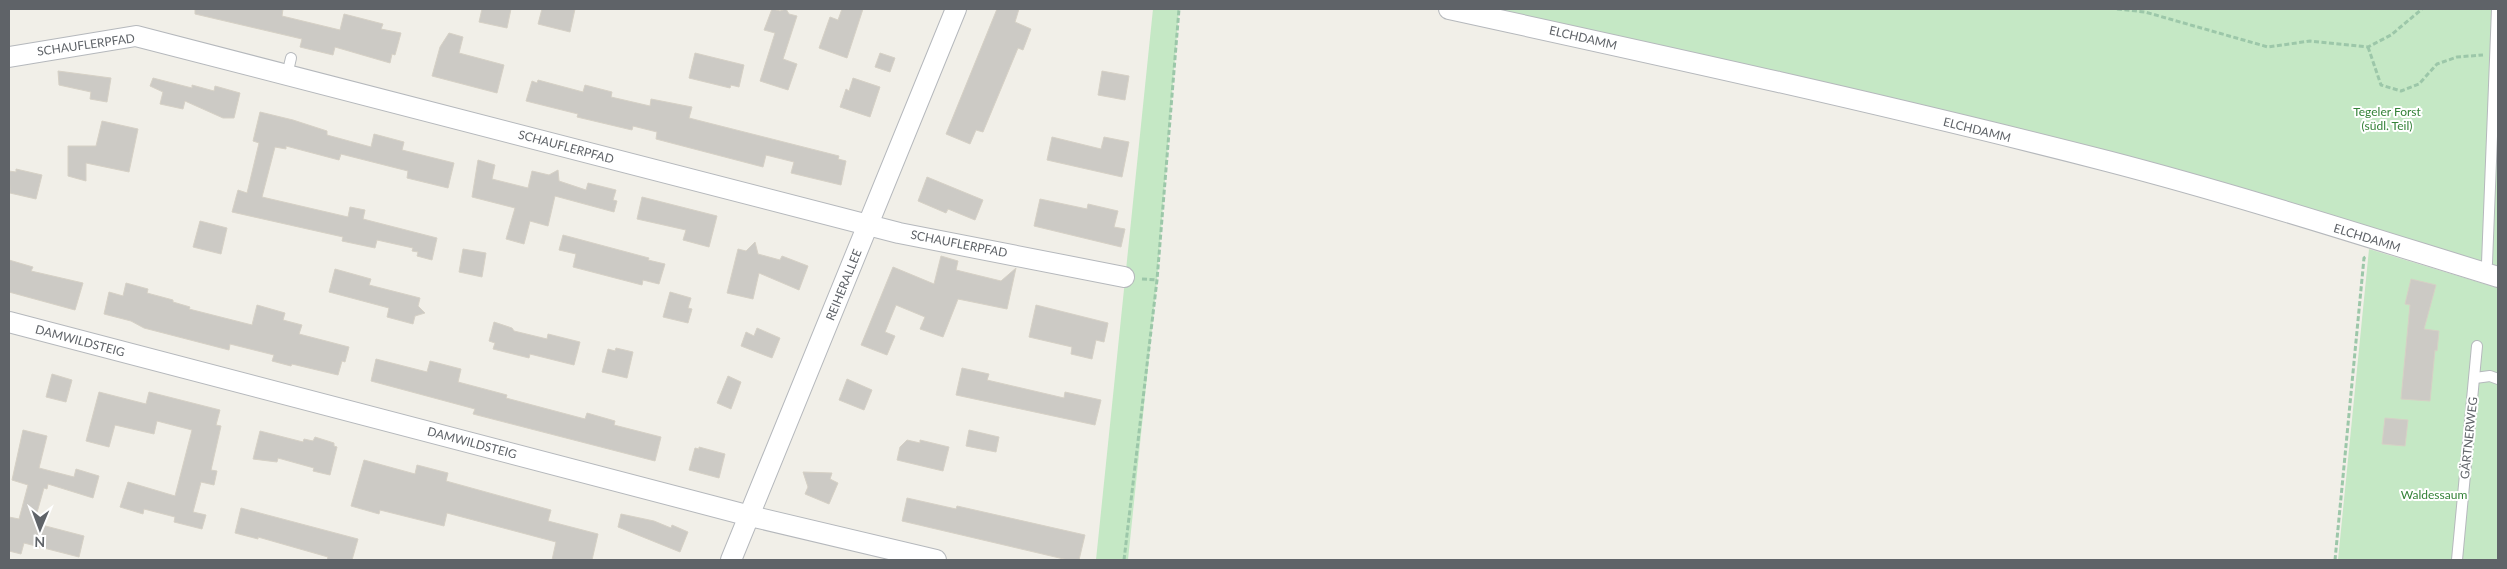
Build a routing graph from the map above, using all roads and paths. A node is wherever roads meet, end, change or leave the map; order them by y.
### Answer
1 (956, 9) edge
2 (1179, 9) edge
3 (1449, 9) edge
4 (2117, 9) edge
5 (2422, 9) edge
6 (2497, 9) edge
7 (2368, 47) junction
8 (2496, 55) junction
9 (9, 57) edge
10 (868, 225) junction
11 (2364, 258) dead end
12 (2491, 274) edge
13 (1124, 278) dead end
14 (9, 322) edge
15 (2477, 346) dead end
16 (2475, 378) junction
17 (2498, 379) edge
18 (750, 516) junction
19 (731, 560) edge
20 (936, 560) edge
21 (1124, 560) edge
22 (2335, 560) edge
23 (2457, 560) edge

1 - 10 street, REIHERALLEE
2 - 21 path
3 - 12 street, ELCHDAMM
4 - 7 path
5 - 7 path
6 - 8 lane
7 - 8 path
8 - 12 lane
9 - 10 street, SCHAUFLERPFAD
10 - 13 street, SCHAUFLERPFAD
10 - 18 street, REIHERALLEE
11 - 22 path
14 - 18 street, DAMWILDSTEIG
15 - 16 lane, GÄRTNERWEG
16 - 17 lane
16 - 23 lane, GÄRTNERWEG
18 - 19 street, REIHERALLEE
18 - 20 street, DAMWILDSTEIG

